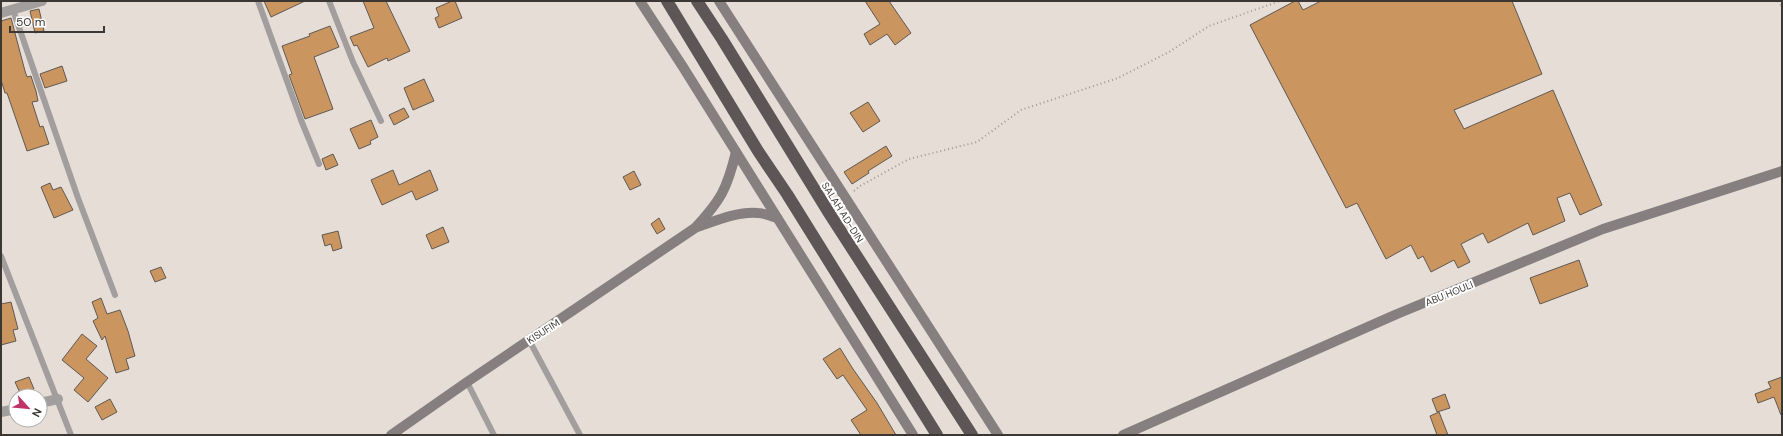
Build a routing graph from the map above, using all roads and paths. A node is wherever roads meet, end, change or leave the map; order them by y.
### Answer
1 (42, 1) edge
2 (258, 1) edge
3 (329, 1) edge
4 (640, 1) edge
5 (667, 1) edge
6 (697, 1) edge
7 (719, 1) edge
8 (1280, 1) edge
9 (1778, 1) edge
10 (1782, 7) edge
11 (13, 10) junction
12 (1, 13) edge
13 (380, 121) dead end
14 (736, 152) junction
15 (319, 164) dead end
16 (1782, 171) edge
17 (846, 198) junction
18 (777, 218) junction
19 (695, 228) junction
20 (1, 256) edge
21 (115, 295) dead end
22 (529, 340) junction
23 (467, 382) junction
24 (58, 398) junction
25 (48, 401) edge
26 (71, 435) edge
27 (391, 435) edge
28 (494, 435) edge
29 (580, 435) edge
30 (913, 435) edge
31 (937, 435) edge
32 (972, 435) edge
33 (998, 435) edge
34 (1123, 435) edge

1 - 11 street
2 - 15 lane
3 - 13 lane
4 - 14 street
5 - 31 highway
6 - 32 highway, SALAH AD-DIN
7 - 17 street
8 - 17 path
9 - 10 path
11 - 12 street
11 - 21 lane
14 - 18 street
14 - 19 street, KISUFIM
16 - 34 street, ABU HOULI
17 - 33 street
18 - 19 street, KISUFIM
18 - 30 street
19 - 22 street, KISUFIM
20 - 24 lane
22 - 23 street, KISUFIM
22 - 29 lane
23 - 27 street, KISUFIM
23 - 28 lane
24 - 25 street
24 - 26 lane

